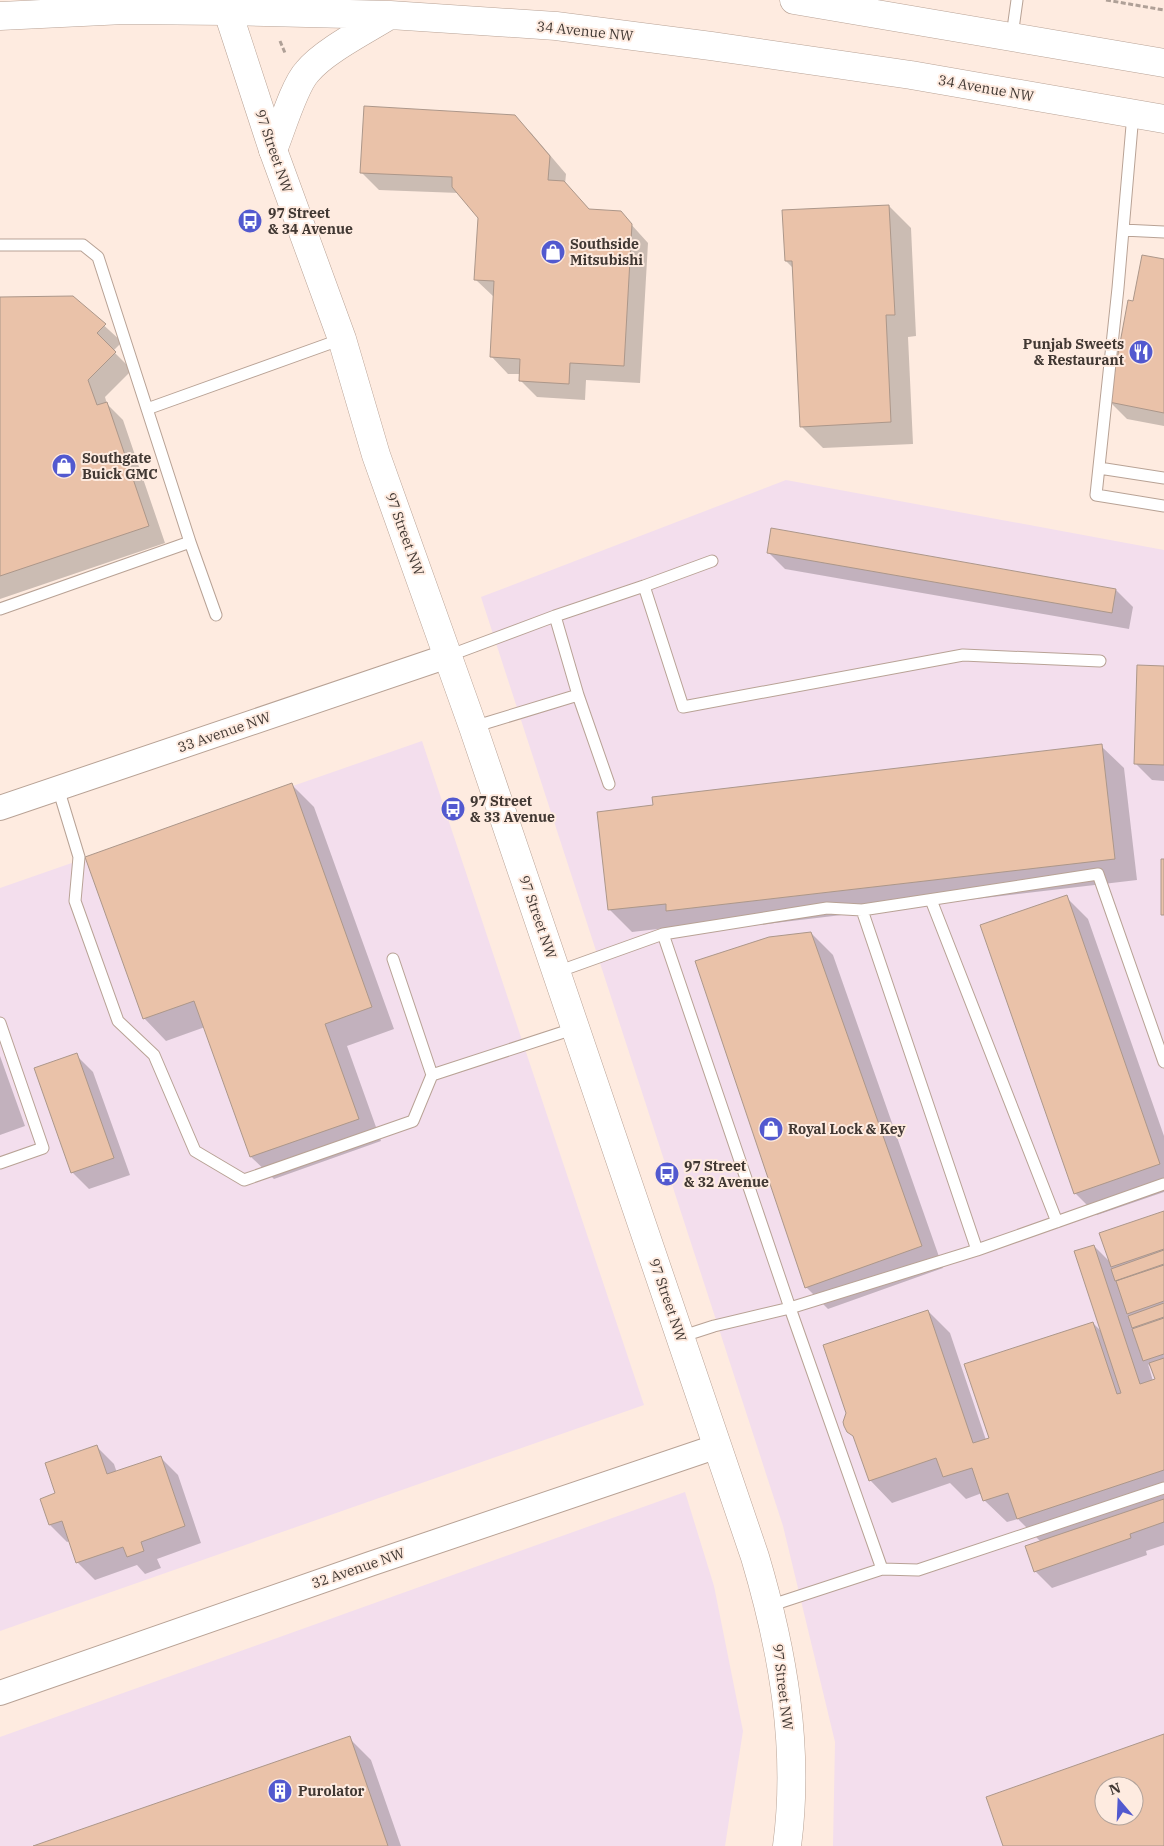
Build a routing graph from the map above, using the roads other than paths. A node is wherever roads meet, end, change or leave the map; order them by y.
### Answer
1 (794, 0) edge
2 (1017, 0) edge
3 (226, 6) edge
4 (390, 15) junction
5 (0, 16) edge
6 (1012, 36) junction
7 (1164, 63) edge
8 (1133, 114) junction
9 (1164, 119) edge
10 (273, 150) junction
11 (1123, 230) junction
12 (1164, 232) edge
13 (0, 246) edge
14 (342, 339) junction
15 (147, 408) junction
16 (1099, 468) junction
17 (1164, 478) edge
18 (1164, 506) edge
19 (190, 542) junction
20 (712, 560) dead end
21 (644, 586) junction
22 (0, 609) edge
23 (216, 615) dead end
24 (555, 616) junction
25 (448, 656) junction
26 (1100, 661) dead end
27 (578, 695) junction
28 (473, 727) junction
29 (609, 784) dead end
30 (58, 788) junction
31 (0, 808) edge
32 (931, 900) junction
33 (862, 910) junction
34 (663, 934) junction
35 (393, 959) dead end
36 (556, 972) junction
37 (0, 1023) edge
38 (576, 1028) junction
39 (1164, 1062) edge
40 (432, 1075) junction
41 (0, 1163) edge
42 (1164, 1184) edge
43 (1057, 1222) junction
44 (977, 1250) junction
45 (790, 1308) junction
46 (680, 1337) junction
47 (718, 1446) junction
48 (1164, 1488) edge
49 (882, 1569) junction
50 (770, 1606) junction
51 (0, 1694) edge
52 (787, 1846) edge

1 - 6 street
2 - 6 lane
3 - 4 street, 34 Avenue NW
3 - 5 street, 34 Avenue NW
3 - 10 street, 97 Street NW
4 - 8 street, 34 Avenue NW
4 - 10 street
6 - 7 street
8 - 9 street, 34 Avenue NW
8 - 11 lane
10 - 14 street, 97 Street NW
11 - 12 lane
11 - 16 lane
13 - 15 lane
14 - 15 lane
14 - 25 street, 97 Street NW
15 - 19 lane
16 - 17 lane
16 - 18 lane
19 - 22 lane
19 - 23 lane
20 - 21 lane
21 - 24 lane
21 - 26 lane
24 - 25 lane
24 - 27 lane
25 - 28 street, 97 Street NW
25 - 30 street, 33 Avenue NW
27 - 28 lane
27 - 29 lane
28 - 36 street, 97 Street NW
30 - 31 street, 33 Avenue NW
30 - 40 lane
32 - 33 lane
32 - 39 lane
32 - 43 lane
33 - 34 lane
33 - 44 lane
34 - 36 lane
34 - 45 lane
35 - 40 lane
36 - 38 street, 97 Street NW
37 - 41 lane
38 - 40 lane
38 - 46 street, 97 Street NW
42 - 43 lane
43 - 44 lane
44 - 45 lane
45 - 46 lane
45 - 49 lane
46 - 47 street, 97 Street NW
47 - 50 street, 97 Street NW
47 - 51 street, 32 Avenue NW
48 - 49 lane
49 - 50 lane
50 - 52 street, 97 Street NW

